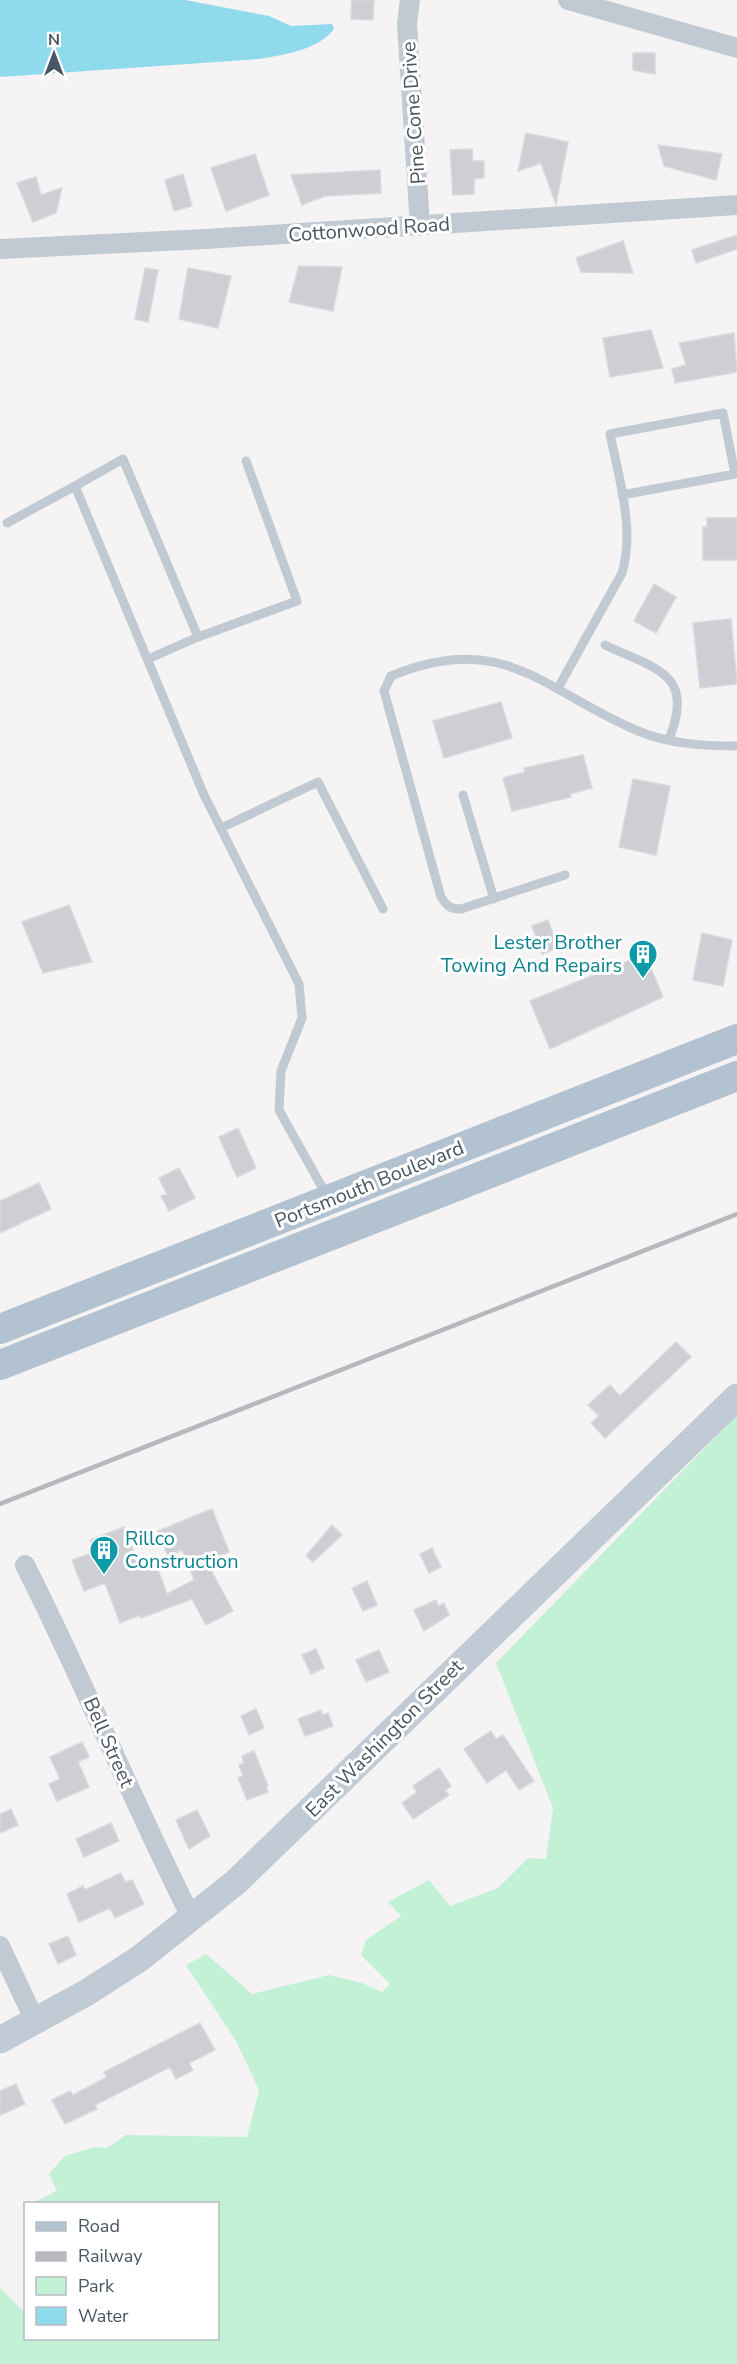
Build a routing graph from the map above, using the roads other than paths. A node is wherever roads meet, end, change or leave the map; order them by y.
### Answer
1 (410, 0) edge
2 (568, 0) edge
3 (737, 48) edge
4 (737, 205) edge
5 (420, 226) junction
6 (0, 249) edge
7 (246, 461) dead end
8 (75, 486) junction
9 (622, 495) junction
10 (7, 523) dead end
11 (198, 637) junction
12 (605, 645) dead end
13 (148, 659) junction
14 (558, 688) junction
15 (669, 739) junction
16 (737, 746) edge
17 (463, 795) dead end
18 (221, 828) junction
19 (566, 874) dead end
20 (494, 899) junction
21 (383, 909) dead end
22 (737, 1039) edge
23 (737, 1076) edge
24 (330, 1200) junction
25 (280, 1219) junction
26 (294, 1250) junction
27 (0, 1329) edge
28 (0, 1365) edge
29 (737, 1397) edge
30 (25, 1565) dead end
31 (192, 1919) junction
32 (0, 1946) edge
33 (35, 2021) junction
34 (0, 2040) edge

1 - 5 street, Pine Cone Drive
2 - 3 street
4 - 5 street, Cottonwood Road
5 - 6 street, Cottonwood Road
7 - 11 lane
8 - 10 lane
8 - 11 lane
8 - 13 lane
9 - 9 lane
9 - 14 lane
11 - 13 lane
12 - 15 lane
13 - 18 lane
14 - 15 lane
14 - 20 lane
15 - 16 lane
17 - 20 lane
18 - 21 lane
18 - 24 lane
19 - 20 lane
22 - 24 main road, Portsmouth Boulevard
23 - 26 main road, Portsmouth Boulevard
24 - 25 main road, Portsmouth Boulevard
25 - 26 street
25 - 27 main road, Portsmouth Boulevard
26 - 28 main road, Portsmouth Boulevard
29 - 31 main road, East Washington Street
30 - 31 street, Bell Street
31 - 33 main road, East Washington Street
32 - 33 street
33 - 34 main road, East Washington Street

